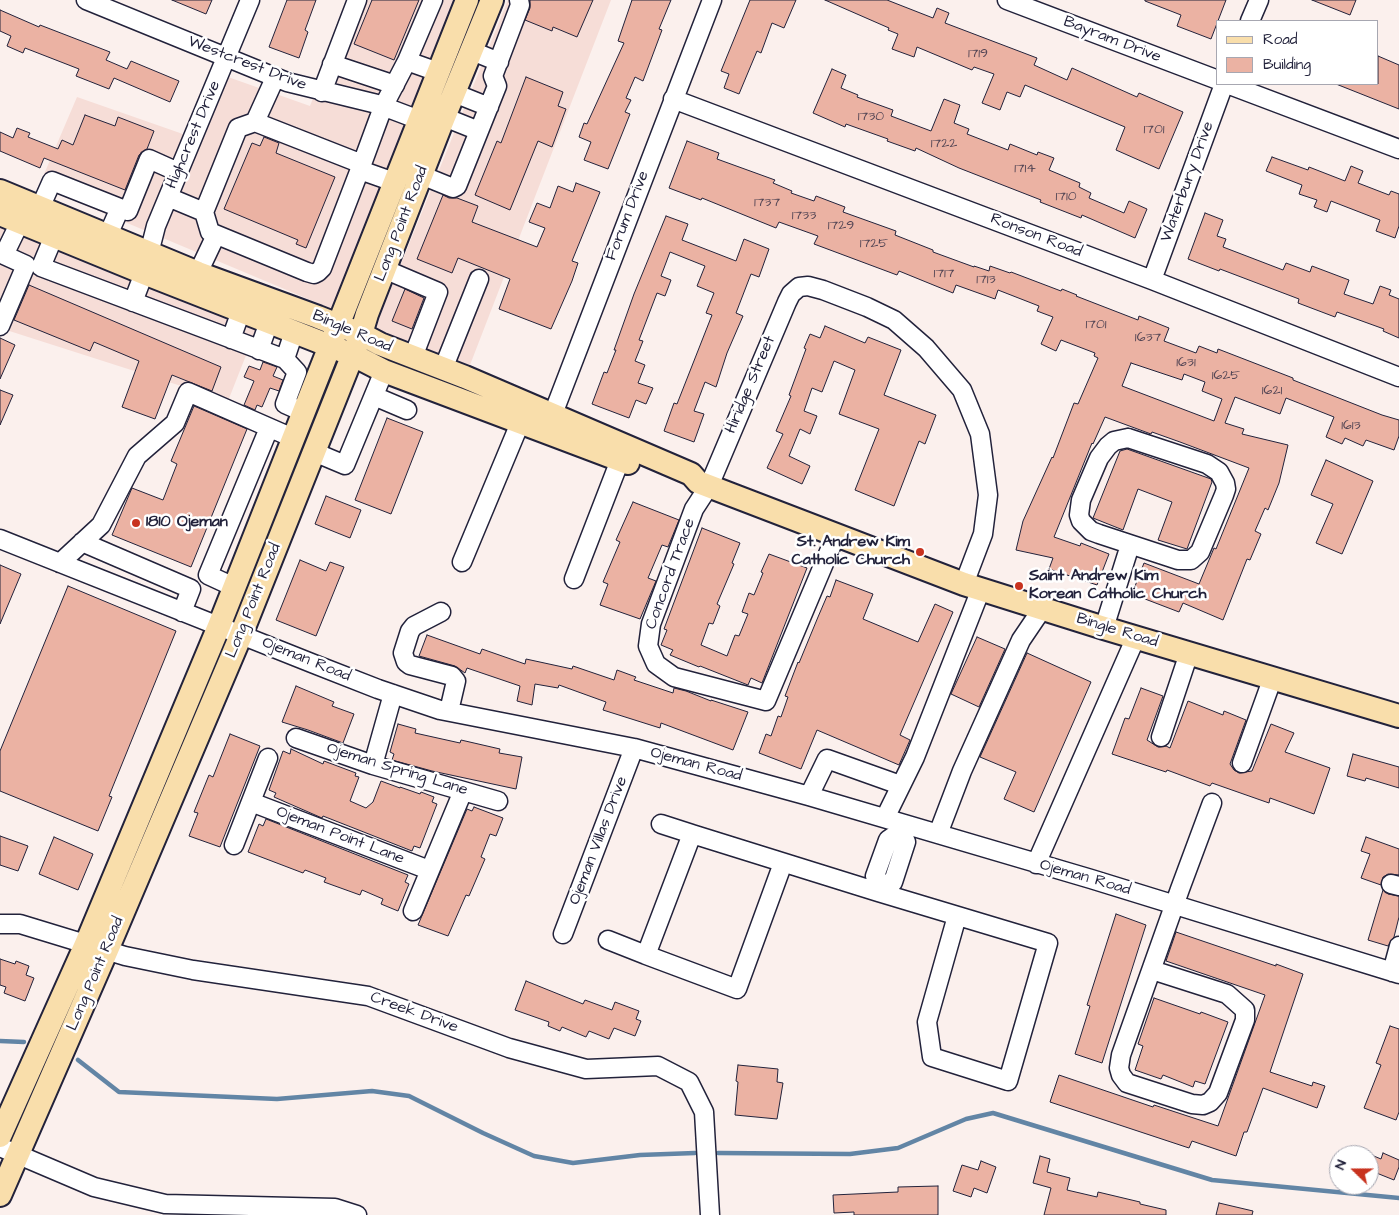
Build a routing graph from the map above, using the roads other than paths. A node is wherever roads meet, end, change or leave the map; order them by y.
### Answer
1 (86, 0) edge
2 (250, 0) edge
3 (357, 0) edge
4 (433, 0) edge
5 (467, 0) edge
6 (480, 0) edge
7 (492, 0) edge
8 (519, 0) edge
9 (712, 0) edge
10 (1007, 0) edge
11 (1259, 0) edge
12 (1250, 20) edge
13 (473, 48) junction
14 (227, 57) junction
15 (407, 61) junction
16 (498, 62) junction
17 (332, 64) junction
18 (438, 72) junction
19 (275, 78) junction
20 (1216, 79) edge
21 (395, 85) junction
22 (1226, 85) edge
23 (1229, 85) edge
24 (322, 92) junction
25 (454, 93) junction
26 (673, 98) junction
27 (383, 107) junction
28 (489, 107) junction
29 (419, 120) junction
30 (255, 122) junction
31 (442, 122) junction
32 (479, 131) junction
33 (1399, 150) edge
34 (361, 167) junction
35 (178, 172) junction
36 (421, 175) junction
37 (394, 182) junction
38 (0, 191) edge
39 (168, 197) junction
40 (40, 208) junction
41 (120, 208) junction
42 (204, 212) junction
43 (10, 218) edge
44 (108, 235) junction
45 (216, 235) junction
46 (54, 236) junction
47 (2, 254) edge
48 (146, 263) junction
49 (34, 266) junction
50 (384, 269) junction
51 (198, 273) junction
52 (478, 279) dead end
53 (1152, 280) junction
54 (133, 302) junction
55 (241, 311) junction
56 (269, 322) junction
57 (337, 325) junction
58 (0, 326) edge
59 (294, 332) junction
60 (361, 334) junction
61 (231, 339) junction
62 (329, 346) junction
63 (259, 350) junction
64 (353, 355) junction
65 (413, 357) junction
66 (285, 359) junction
67 (443, 369) junction
68 (384, 371) junction
69 (1399, 377) edge
70 (374, 396) junction
71 (407, 410) dead end
72 (303, 412) junction
73 (520, 423) junction
74 (549, 424) junction
75 (270, 428) junction
76 (293, 438) junction
77 (314, 452) junction
78 (620, 460) junction
79 (703, 484) junction
80 (270, 495) junction
81 (294, 504) junction
82 (836, 535) junction
83 (0, 539) edge
84 (82, 542) junction
85 (1130, 545) junction
86 (462, 562) dead end
87 (60, 563) junction
88 (208, 575) junction
89 (574, 579) dead end
90 (972, 586) junction
91 (234, 587) junction
92 (191, 589) junction
93 (1042, 609) junction
94 (182, 612) junction
95 (441, 612) dead end
96 (219, 626) junction
97 (1104, 628) junction
98 (241, 634) junction
99 (1136, 637) junction
100 (1189, 653) junction
101 (1273, 678) junction
102 (393, 694) junction
103 (449, 711) junction
104 (1399, 716) edge
105 (1161, 737) dead end
106 (296, 738) dead end
107 (634, 748) junction
108 (268, 758) dead end
109 (1242, 763) dead end
110 (372, 764) junction
111 (900, 785) junction
112 (463, 792) junction
113 (809, 796) junction
114 (251, 802) junction
115 (498, 802) dead end
116 (1212, 803) dead end
117 (885, 818) junction
118 (661, 824) dead end
119 (903, 827) junction
120 (692, 834) junction
121 (938, 834) junction
122 (234, 845) dead end
123 (882, 857) junction
124 (783, 863) junction
125 (900, 863) junction
126 (1036, 864) junction
127 (430, 870) junction
128 (879, 888) junction
129 (1175, 905) junction
130 (413, 911) dead end
131 (957, 916) junction
132 (0, 924) edge
133 (563, 934) dead end
134 (608, 940) dead end
135 (86, 944) junction
136 (1399, 946) edge
137 (107, 950) junction
138 (646, 955) junction
139 (1152, 970) junction
140 (1395, 973) edge
141 (0, 1136) edge
142 (9, 1151) edge
143 (0, 1195) edge
144 (357, 1215) edge
145 (710, 1215) edge

1 - 14 street, Westcrest Drive
2 - 14 street, Highcrest Drive
3 - 17 street
4 - 15 street
5 - 18 main road, Long Point Road
6 - 13 main road
7 - 13 main road, Long Point Road
8 - 16 street
9 - 26 street, Forum Drive
10 - 20 street, Bayram Drive
11 - 12 street
13 - 16 street
13 - 25 main road, Long Point Road
14 - 19 street, Westcrest Drive
14 - 35 street, Highcrest Drive
15 - 18 street
15 - 21 street
16 - 28 street
17 - 21 street
17 - 24 street
18 - 29 main road, Long Point Road
19 - 24 street, Westcrest Drive
19 - 30 street
21 - 27 street
22 - 53 street, Waterbury Drive
23 - 33 street
24 - 27 street, Westcrest Drive
25 - 28 street
25 - 31 main road, Long Point Road
26 - 53 street, Ronson Road
26 - 74 street, Forum Drive
27 - 29 street, Westcrest Drive
27 - 34 street
28 - 32 street
29 - 31 street, Westcrest Drive
29 - 37 main road, Long Point Road
30 - 34 street
30 - 42 street
31 - 32 street, Westcrest Drive
31 - 36 main road, Long Point Road
32 - 36 street
34 - 37 street
34 - 45 street
35 - 39 street, Highcrest Drive
35 - 41 street
36 - 50 main road, Long Point Road
37 - 57 main road, Long Point Road
38 - 40 main road, Bingle Road
39 - 42 street
39 - 48 street, Highcrest Drive
40 - 41 street
40 - 44 main road, Bingle Road
41 - 44 street
42 - 45 street
43 - 46 main road, Bingle Road
43 - 47 street
44 - 48 main road, Bingle Road
45 - 51 street
46 - 48 main road, Bingle Road
46 - 49 street
47 - 49 street
48 - 51 main road, Bingle Road
48 - 54 street, Highcrest Drive
48 - 55 main road, Bingle Road
49 - 54 street
49 - 58 street
50 - 60 main road, Long Point Road
50 - 65 street
51 - 57 main road, Bingle Road
52 - 67 street
53 - 69 street, Ronson Road
54 - 61 street
55 - 56 main road, Bingle Road
55 - 61 street
56 - 59 main road, Bingle Road
56 - 63 street
57 - 60 main road, Bingle Road
57 - 62 main road, Long Point Road
59 - 62 main road, Bingle Road
59 - 66 street
60 - 64 main road, Long Point Road
60 - 65 main road, Bingle Road
61 - 63 street
62 - 64 main road, Bingle Road
62 - 72 main road, Long Point Road
63 - 66 street
64 - 68 main road, Bingle Road
64 - 77 main road, Long Point Road
65 - 67 main road, Bingle Road
66 - 72 street
67 - 74 main road, Bingle Road
68 - 70 street
68 - 73 main road, Bingle Road
70 - 71 street
70 - 77 street
72 - 76 main road, Long Point Road
73 - 74 main road, Bingle Road
73 - 86 street
74 - 78 main road, Bingle Road
74 - 79 main road, Bingle Road
75 - 76 street
75 - 84 street
75 - 88 street
76 - 80 main road, Long Point Road
77 - 81 main road, Long Point Road
78 - 79 main road, Bingle Road
78 - 89 street
79 - 82 main road, Bingle Road
79 - 82 street, Concord Trace
79 - 90 street, Hiridge Street
80 - 81 main road
80 - 91 main road, Long Point Road
81 - 98 main road, Long Point Road
82 - 90 main road, Bingle Road
83 - 87 street, Ojeman Road
84 - 87 street
84 - 92 street
85 - 85 street
85 - 97 street
87 - 94 street, Ojeman Road
88 - 91 street
88 - 92 street
90 - 93 main road, Bingle Road
90 - 111 street
91 - 96 main road, Long Point Road
92 - 94 street
93 - 97 main road, Bingle Road
93 - 121 street
94 - 96 street, Ojeman Road
95 - 103 street
96 - 98 street, Ojeman Road
96 - 135 main road, Long Point Road
97 - 99 main road, Bingle Road
98 - 102 street, Ojeman Road
98 - 137 main road, Long Point Road
99 - 100 main road, Bingle Road
99 - 126 street
100 - 101 main road, Bingle Road
100 - 105 street
101 - 104 main road, Bingle Road
101 - 109 street
102 - 103 street, Ojeman Road
102 - 110 street
103 - 107 street, Ojeman Road
106 - 110 street, Ojeman Spring Lane
107 - 113 street, Ojeman Road
107 - 133 street, Ojeman Villas Drive
108 - 114 street
110 - 112 street, Ojeman Spring Lane
111 - 113 street
111 - 117 street
112 - 115 street, Ojeman Spring Lane
112 - 127 street
113 - 117 street, Ojeman Road
114 - 122 street
114 - 127 street, Ojeman Point Lane
116 - 129 street
117 - 119 street, Ojeman Road
118 - 120 street
119 - 121 street, Ojeman Road
119 - 123 street
119 - 125 street
120 - 124 street
120 - 138 street
121 - 126 street, Ojeman Road
123 - 125 street
123 - 128 street
124 - 128 street
124 - 138 street
125 - 128 street
126 - 129 street, Ojeman Road
127 - 130 street
128 - 131 street
129 - 139 street
129 - 140 street, Ojeman Road
131 - 131 street
132 - 135 street, Creek Drive
134 - 138 street
135 - 137 street, Creek Drive
135 - 141 main road, Long Point Road
136 - 140 street
137 - 142 main road, Long Point Road
137 - 145 street, Creek Drive
139 - 139 street
142 - 143 main road, Long Point Road
142 - 144 street

